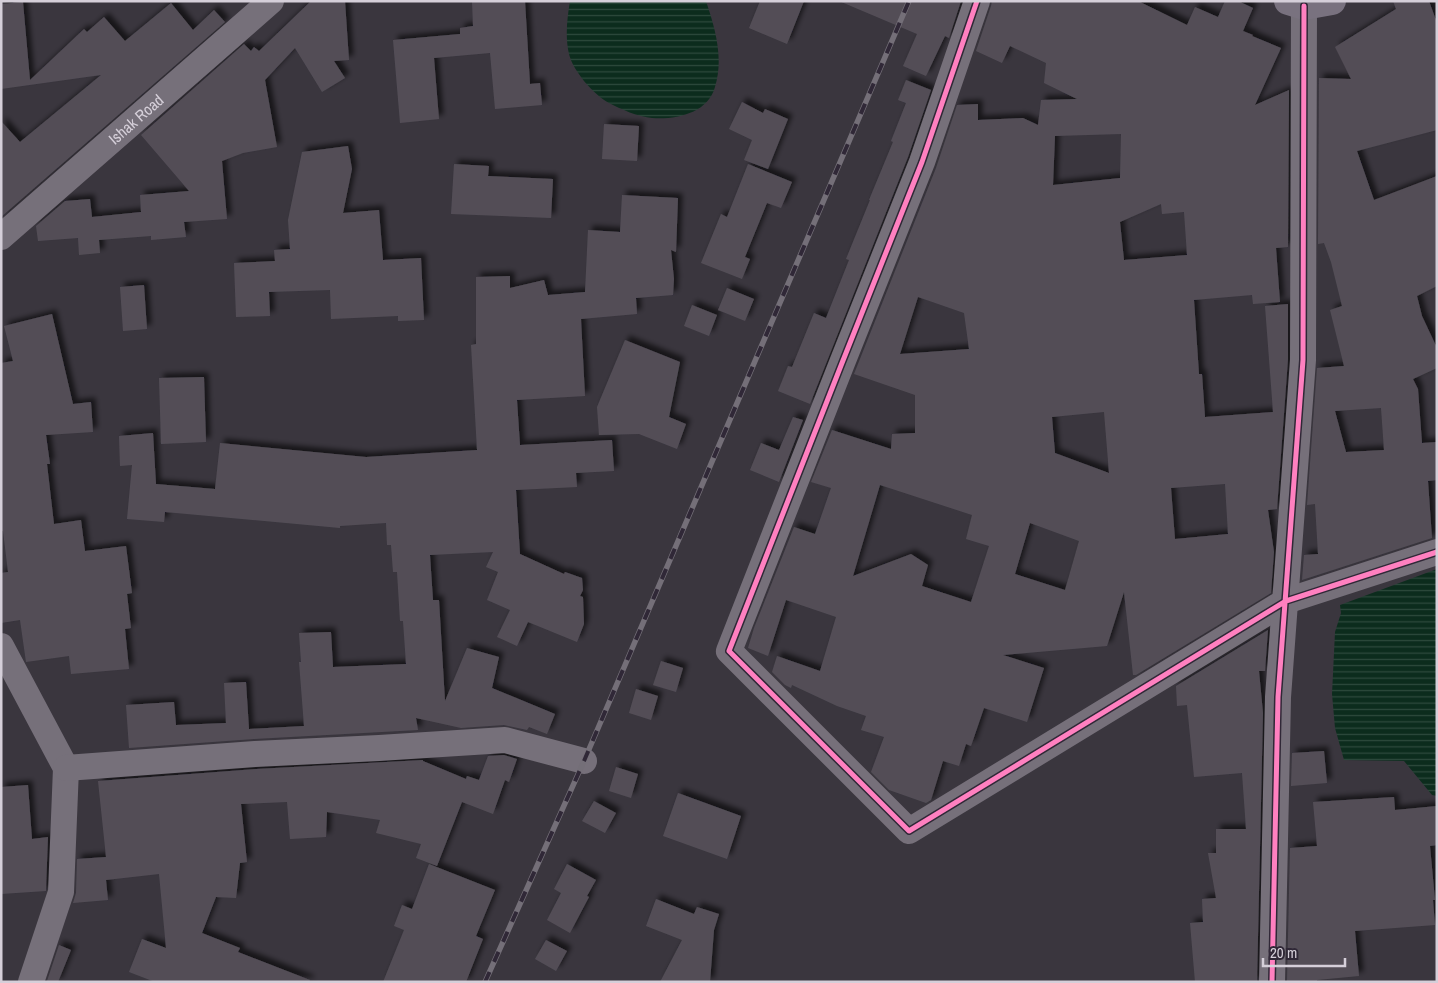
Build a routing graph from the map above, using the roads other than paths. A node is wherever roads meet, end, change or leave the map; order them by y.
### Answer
1 (271, 1) edge
2 (978, 1) edge
3 (1332, 1) edge
4 (1296, 4) edge
5 (1, 237) edge
6 (1437, 552) edge
7 (1286, 601) junction
8 (1, 646) edge
9 (584, 761) dead end
10 (66, 768) junction
11 (31, 982) edge
12 (1272, 982) edge

1 - 5 street, Ishak Road
2 - 7 street
3 - 4 street
4 - 7 street
6 - 7 street
7 - 12 street
8 - 10 street
9 - 10 street
10 - 11 street

